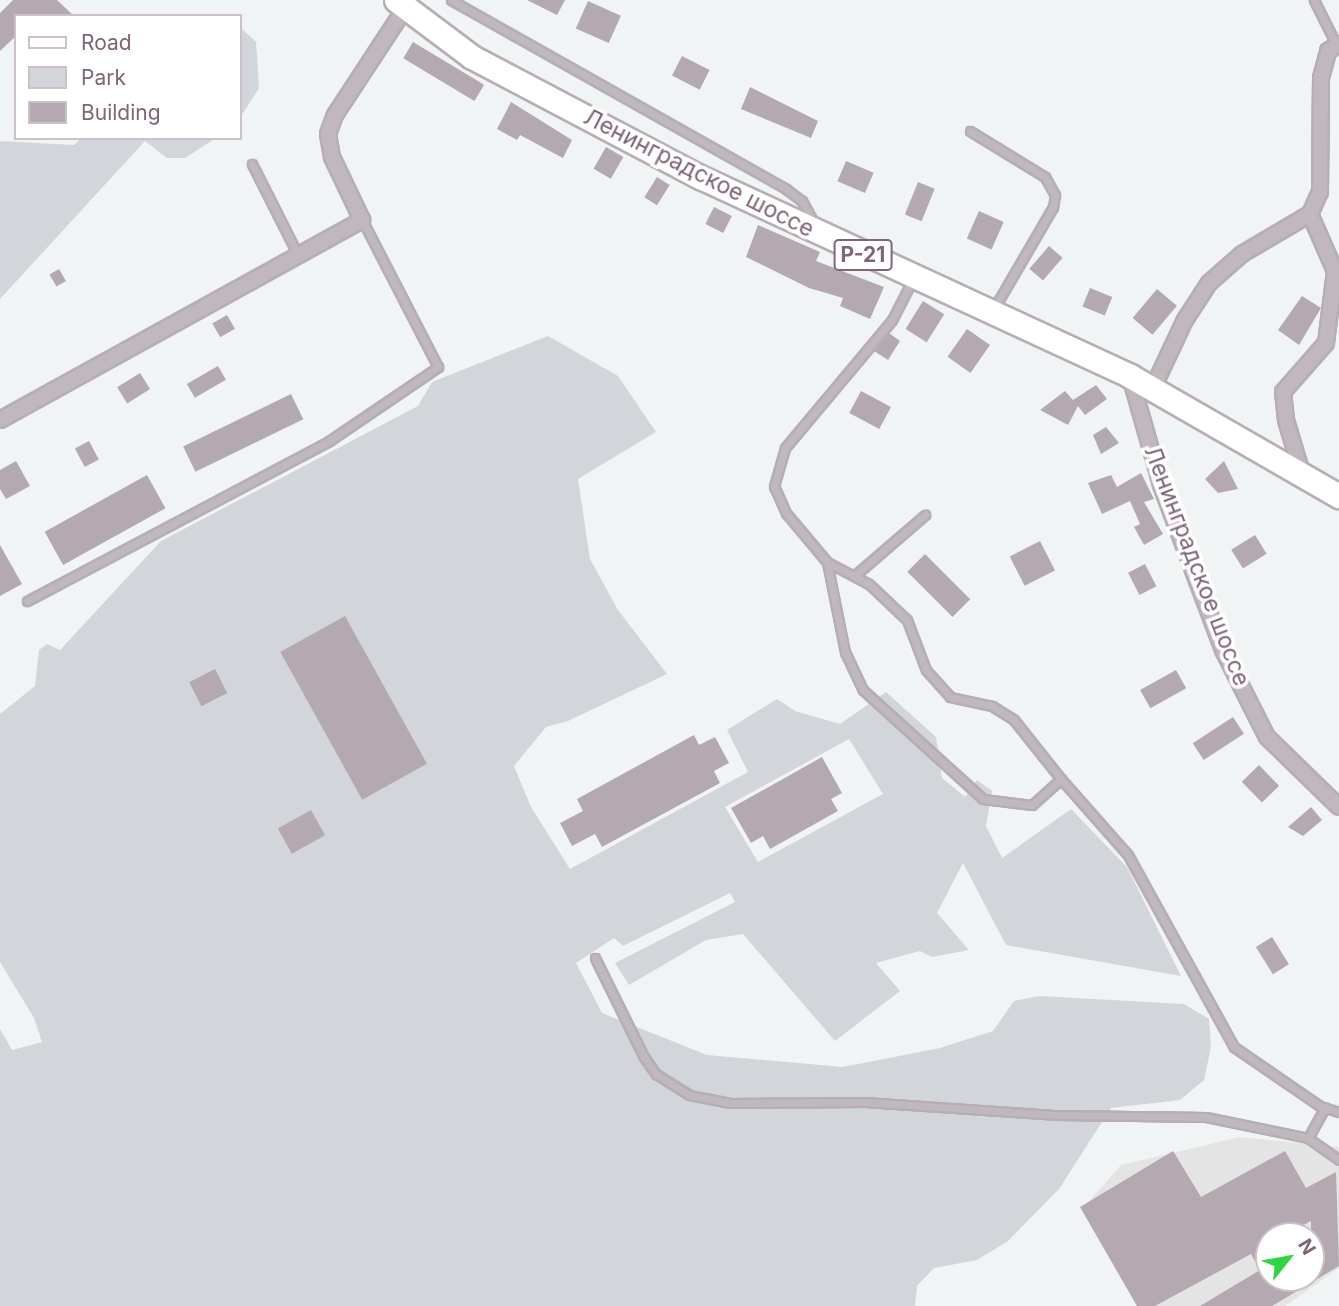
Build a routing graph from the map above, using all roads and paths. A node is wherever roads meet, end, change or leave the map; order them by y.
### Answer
1 (451, 0) edge
2 (1314, 0) edge
3 (401, 4) edge
4 (1337, 44) edge
5 (970, 131) dead end
6 (252, 164) dead end
7 (1310, 214) junction
8 (362, 220) junction
9 (819, 234) junction
10 (298, 255) junction
11 (914, 279) junction
12 (991, 314) junction
13 (1130, 376) junction
14 (1152, 390) junction
15 (0, 420) edge
16 (1303, 477) junction
17 (1339, 496) edge
18 (925, 515) dead end
19 (827, 562) junction
20 (854, 576) junction
21 (27, 601) dead end
22 (1061, 779) junction
23 (1339, 807) edge
24 (595, 958) dead end
25 (1325, 1107) junction
26 (1339, 1112) edge
27 (1308, 1138) junction
28 (1339, 1160) edge

1 - 9 lane
2 - 4 lane
3 - 8 street
3 - 9 main road, Ленинградское шоссе / Р-21
4 - 7 street
5 - 12 lane
6 - 10 lane
7 - 14 street
7 - 16 street
8 - 10 street
8 - 21 lane
9 - 11 main road, Ленинградское шоссе / Р-21
10 - 15 street
11 - 12 main road, Ленинградское шоссе / Р-21
11 - 19 lane
12 - 13 main road, Ленинградское шоссе / Р-21
13 - 14 main road, Ленинградское шоссе / Р-21
13 - 23 street, Ленинградское шоссе
14 - 16 main road, Ленинградское шоссе / Р-21
16 - 17 main road, Ленинградское шоссе / Р-21
18 - 20 lane
19 - 20 lane
19 - 22 lane
20 - 22 lane
22 - 25 lane
24 - 27 lane
25 - 26 lane
25 - 27 lane
27 - 28 lane

